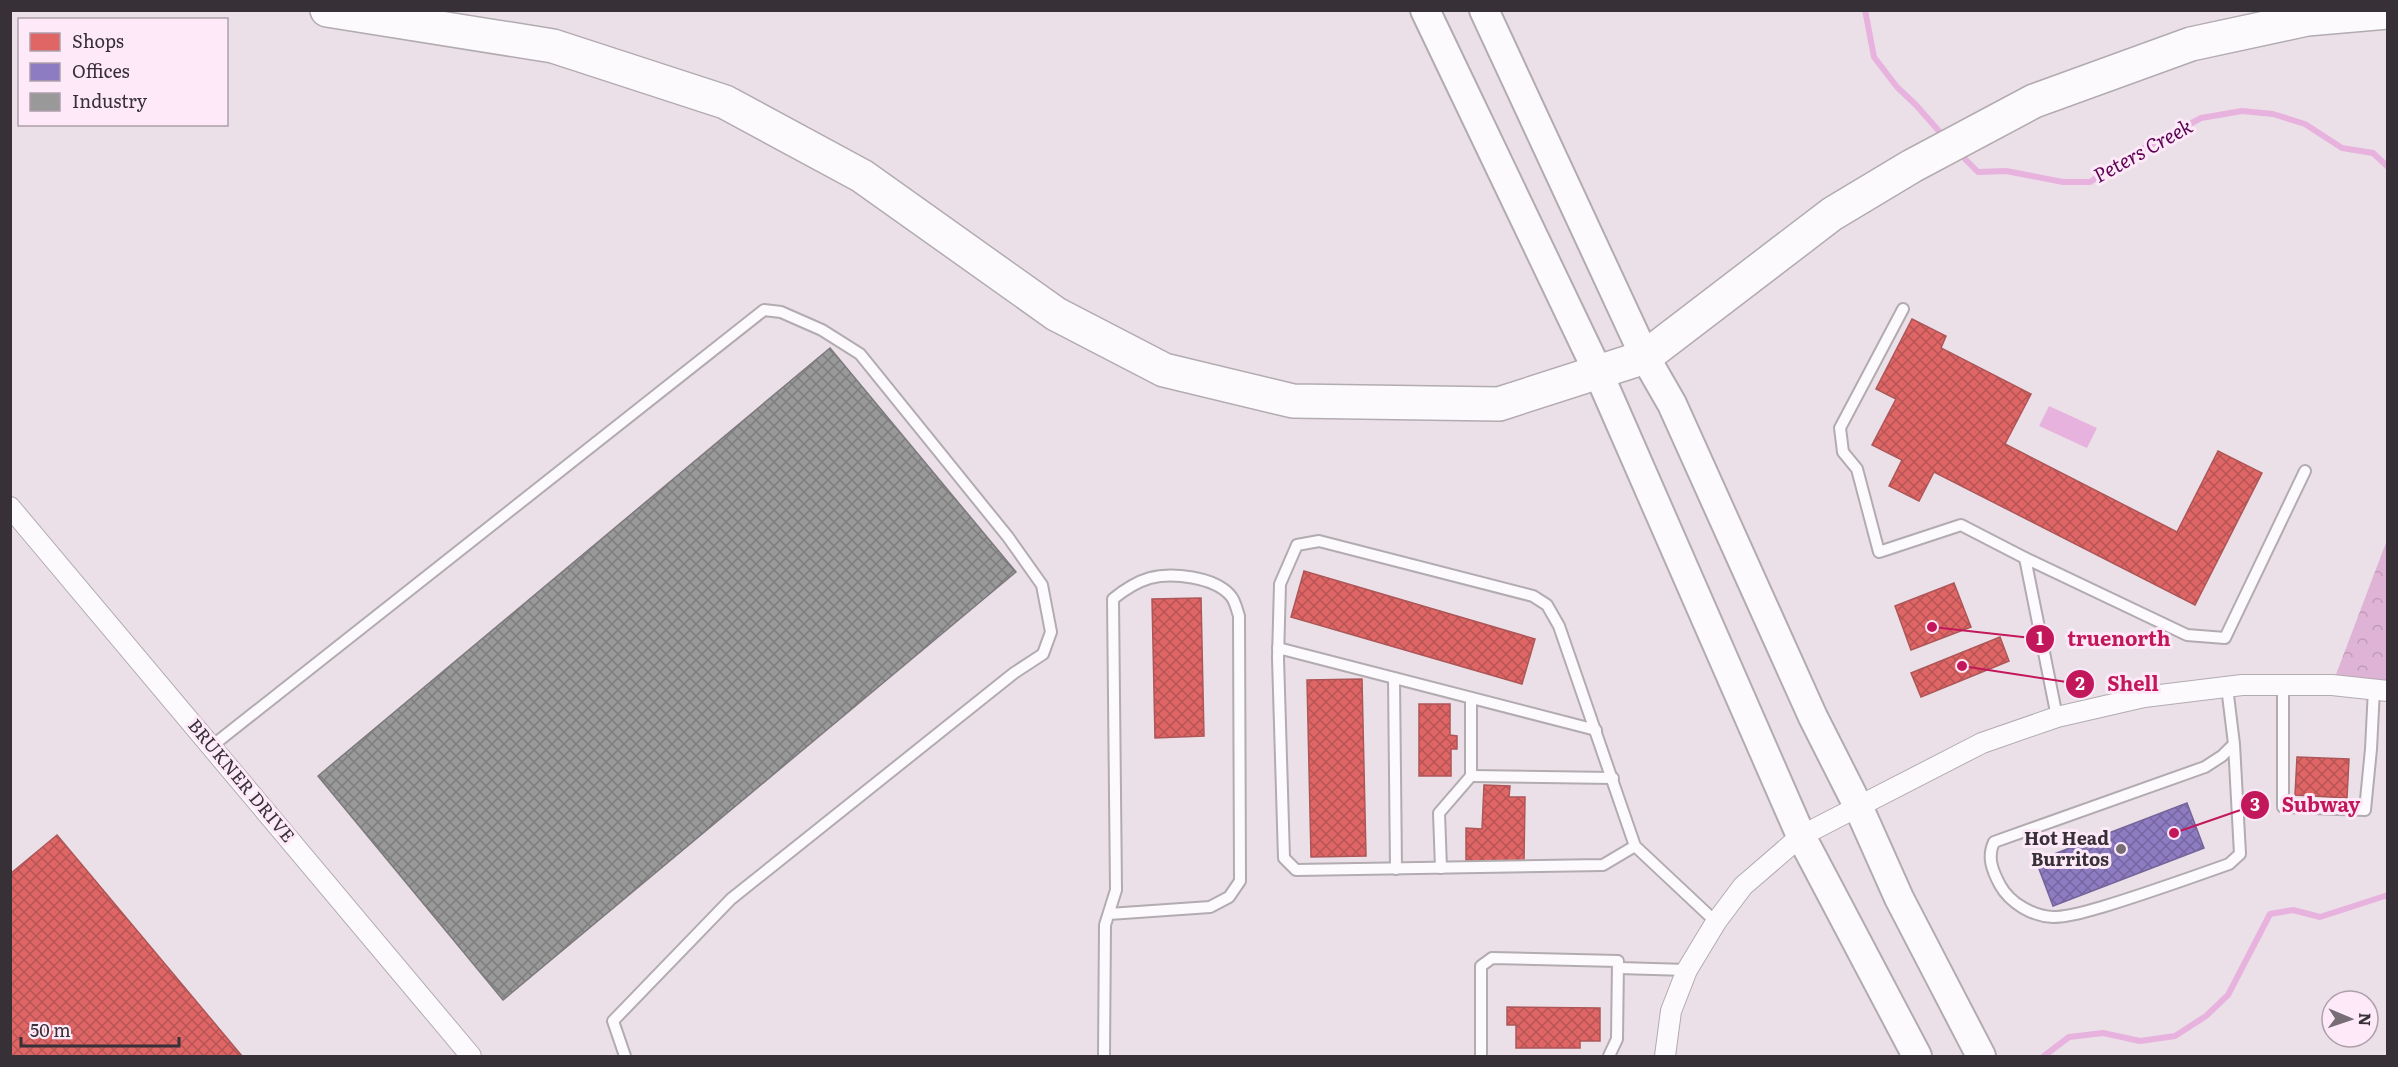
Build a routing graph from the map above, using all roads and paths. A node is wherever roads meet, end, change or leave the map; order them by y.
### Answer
1 (327, 10) edge
2 (1425, 10) edge
3 (1484, 10) edge
4 (2388, 12) edge
5 (1903, 309) dead end
6 (1645, 357) junction
7 (1598, 372) junction
8 (2305, 471) dead end
9 (10, 507) edge
10 (2025, 558) junction
11 (1278, 648) junction
12 (1394, 678) junction
13 (2283, 685) junction
14 (2227, 687) junction
15 (2381, 690) edge
16 (1471, 698) junction
17 (2057, 717) junction
18 (1596, 730) junction
19 (2234, 744) junction
20 (212, 746) junction
21 (1471, 776) junction
22 (1613, 778) junction
23 (1858, 806) junction
24 (1801, 836) junction
25 (1635, 846) junction
26 (1441, 868) junction
27 (1396, 869) junction
28 (1109, 914) junction
29 (1716, 922) junction
30 (1619, 968) junction
31 (1687, 970) junction
32 (1979, 1052) edge
33 (471, 1056) edge
34 (625, 1056) edge
35 (1104, 1056) edge
36 (1481, 1056) edge
37 (1609, 1056) edge
38 (1665, 1056) edge
39 (1917, 1056) edge

1 - 7 highway
2 - 7 main road
3 - 6 main road
4 - 6 highway
5 - 10 lane
6 - 7 highway
6 - 23 main road
7 - 24 main road
8 - 10 lane
9 - 20 street, BRUKNER DRIVE
10 - 17 lane
11 - 12 lane
11 - 18 lane
11 - 27 lane
12 - 16 lane
12 - 27 lane
13 - 14 street
13 - 15 street
13 - 15 lane
14 - 17 street
14 - 19 lane
16 - 18 lane
16 - 21 lane
17 - 23 street
18 - 22 lane
19 - 19 lane
20 - 33 street, BRUKNER DRIVE
20 - 34 lane
21 - 22 lane
21 - 26 lane
22 - 25 lane
23 - 24 street
23 - 32 main road
24 - 29 street
24 - 39 main road
25 - 26 lane
25 - 29 lane
26 - 27 lane
28 - 28 lane
28 - 35 lane
29 - 31 street
30 - 31 lane
30 - 36 lane
30 - 37 lane
31 - 38 street

